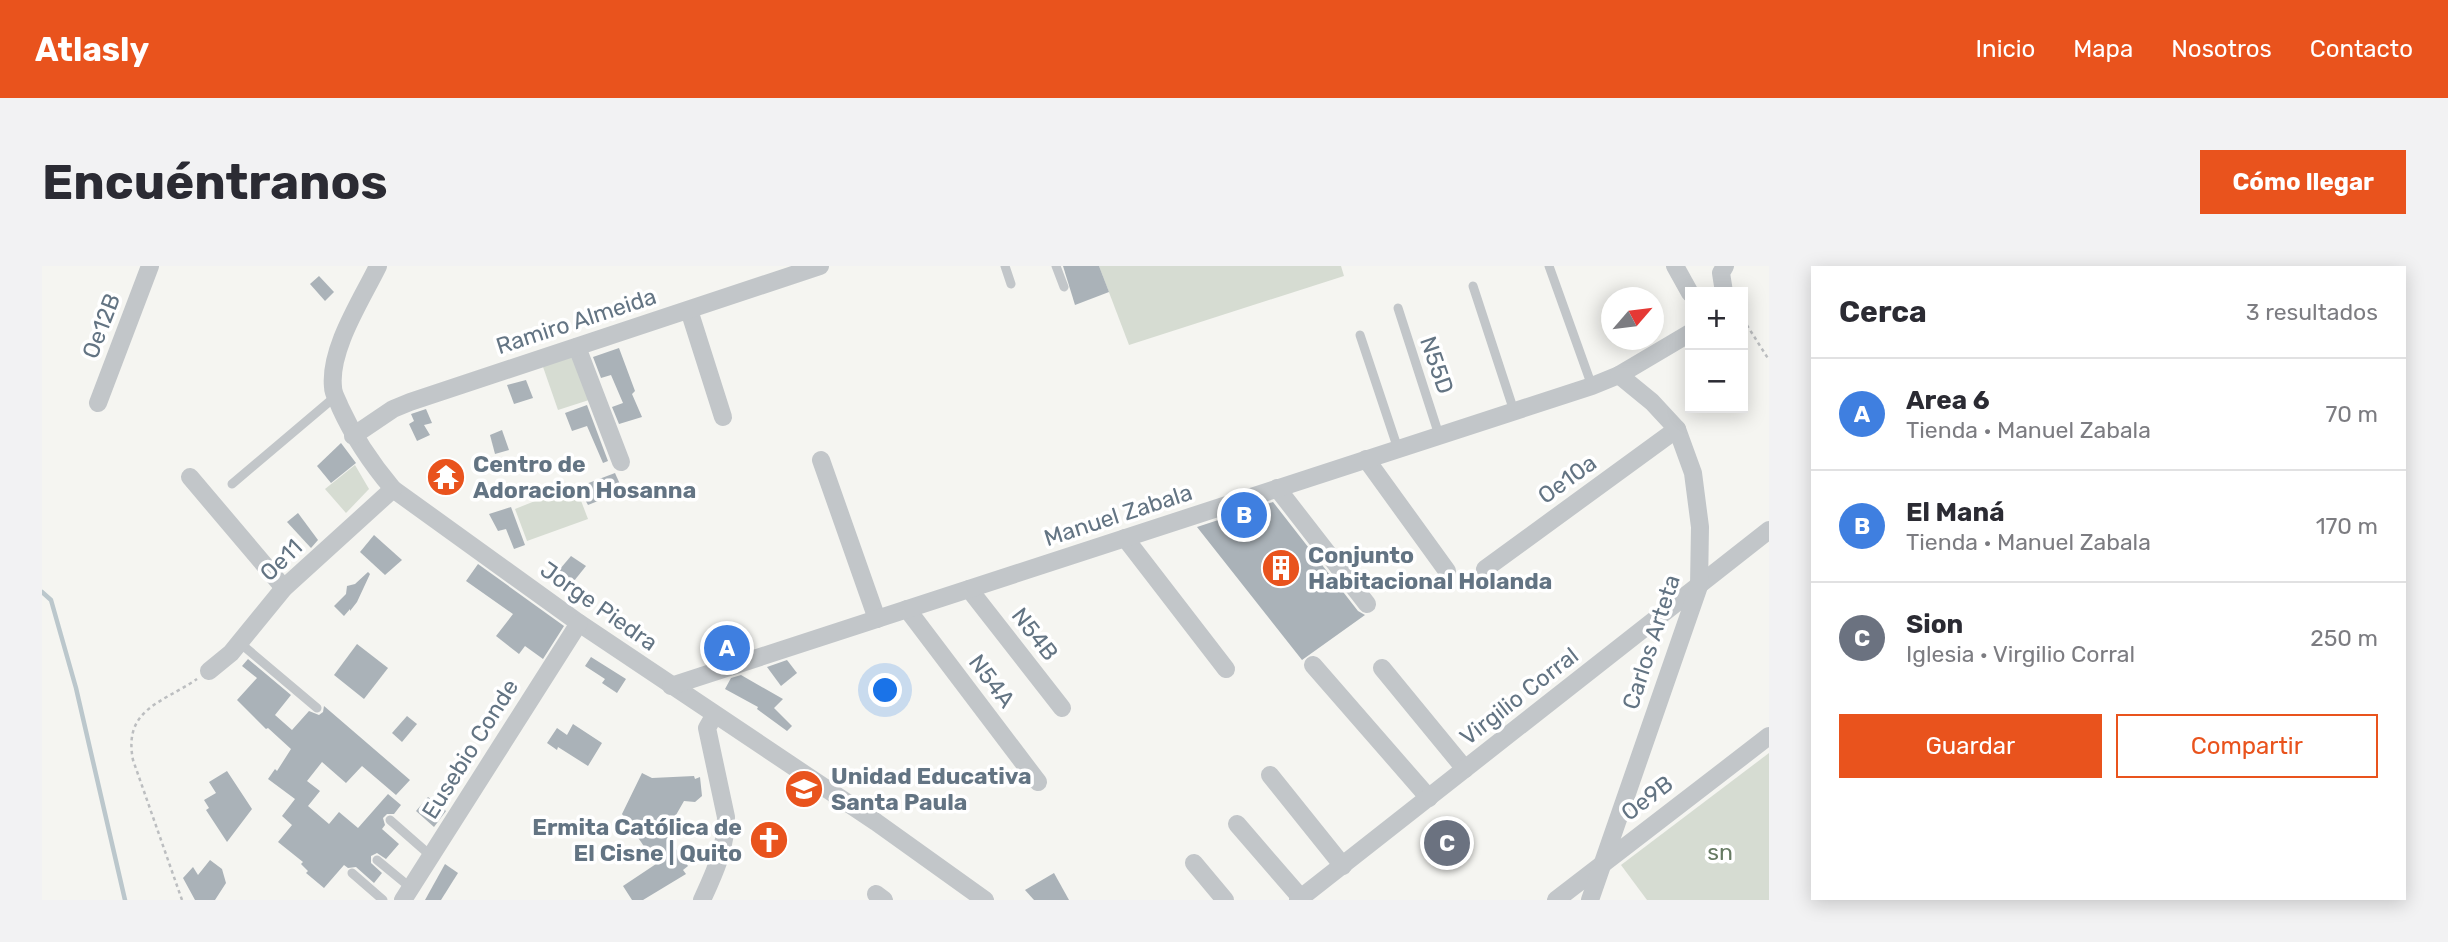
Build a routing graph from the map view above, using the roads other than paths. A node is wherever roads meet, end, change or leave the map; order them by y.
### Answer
1 (150, 266) edge
2 (378, 266) edge
3 (820, 266) edge
4 (1004, 266) edge
5 (1056, 266) edge
6 (1549, 266) edge
7 (1675, 266) edge
8 (1725, 266) edge
9 (1011, 284) dead end
10 (1473, 286) dead end
11 (1064, 287) dead end
12 (1687, 287) edge
13 (1723, 287) edge
14 (1398, 307) dead end
15 (689, 310) junction
16 (1360, 335) dead end
17 (1685, 336) edge
18 (577, 347) junction
19 (1619, 375) junction
20 (1592, 386) junction
21 (336, 397) junction
22 (98, 403) dead end
23 (1514, 411) junction
24 (723, 417) dead end
25 (1677, 429) junction
26 (1439, 435) junction
27 (354, 436) junction
28 (1398, 449) junction
29 (1366, 459) junction
30 (821, 460) dead end
31 (621, 462) dead end
32 (190, 477) dead end
33 (232, 484) dead end
34 (1277, 488) junction
35 (393, 489) junction
36 (1769, 530) edge
37 (1125, 538) junction
38 (1485, 569) dead end
39 (1447, 571) dead end
40 (1699, 586) junction
41 (284, 588) junction
42 (970, 589) junction
43 (1367, 604) dead end
44 (907, 609) junction
45 (877, 619) junction
46 (579, 623) junction
47 (240, 643) junction
48 (1313, 665) dead end
49 (1382, 668) dead end
50 (1226, 669) dead end
51 (209, 671) road end
52 (671, 686) junction
53 (317, 708) dead end
54 (1062, 708) dead end
55 (714, 716) junction
56 (1769, 736) edge
57 (1465, 769) junction
58 (1270, 775) dead end
59 (1038, 782) dead end
60 (1429, 798) junction
61 (390, 820) dead end
62 (1237, 824) dead end
63 (431, 856) junction
64 (377, 860) dead end
65 (1194, 863) dead end
66 (1602, 864) junction
67 (1343, 866) junction
68 (352, 873) dead end
69 (407, 894) edge
70 (1300, 899) edge
71 (383, 900) edge
72 (702, 900) edge
73 (985, 900) edge
74 (1224, 900) edge
75 (1556, 900) edge
76 (1590, 900) edge

1 - 22 street, Oe12B
2 - 21 street, Jorge Piedra
3 - 15 street, Ramiro Almeida
4 - 9 lane
5 - 11 lane
6 - 20 lane
7 - 12 street
8 - 13 street
10 - 23 lane
14 - 26 lane, N55D
15 - 18 street, Ramiro Almeida
15 - 24 street
16 - 28 lane
17 - 19 street, Manuel Zabala
18 - 27 street, Ramiro Almeida
18 - 31 street
19 - 20 street, Manuel Zabala
19 - 25 street, Carlos Arteta
20 - 23 street, Manuel Zabala
21 - 27 street, Jorge Piedra
21 - 33 lane
23 - 26 street, Manuel Zabala
25 - 38 street, Oe10a
25 - 40 street, Carlos Arteta
26 - 28 street, Manuel Zabala
27 - 35 street, Jorge Piedra
28 - 29 street, Manuel Zabala
29 - 34 street, Manuel Zabala
29 - 39 street
30 - 45 street
32 - 41 street
34 - 37 street, Manuel Zabala
34 - 43 street
35 - 41 street, Oe11
35 - 46 street, Jorge Piedra
36 - 40 street, Virgilio Corral
37 - 42 street, Manuel Zabala
37 - 50 street
40 - 57 street, Virgilio Corral
40 - 66 street, Carlos Arteta
41 - 47 street, Oe11
42 - 44 street, Manuel Zabala
42 - 54 street, N54B
44 - 45 street, Manuel Zabala
44 - 59 street, N54A
45 - 52 street, Manuel Zabala
46 - 52 street, Jorge Piedra
46 - 63 street, Eusebio Conde
47 - 51 street, Oe11
47 - 53 lane
48 - 60 street
49 - 57 street
52 - 55 street, Jorge Piedra
55 - 72 street
55 - 73 street, Jorge Piedra
56 - 66 street, Oe9B
57 - 60 street, Virgilio Corral
58 - 67 street
60 - 67 street, Virgilio Corral
61 - 63 lane
62 - 70 street
63 - 69 street, Eusebio Conde
64 - 69 lane
65 - 74 street
66 - 75 street, Oe9B
66 - 76 street, Carlos Arteta
67 - 70 street, Virgilio Corral
68 - 71 lane

